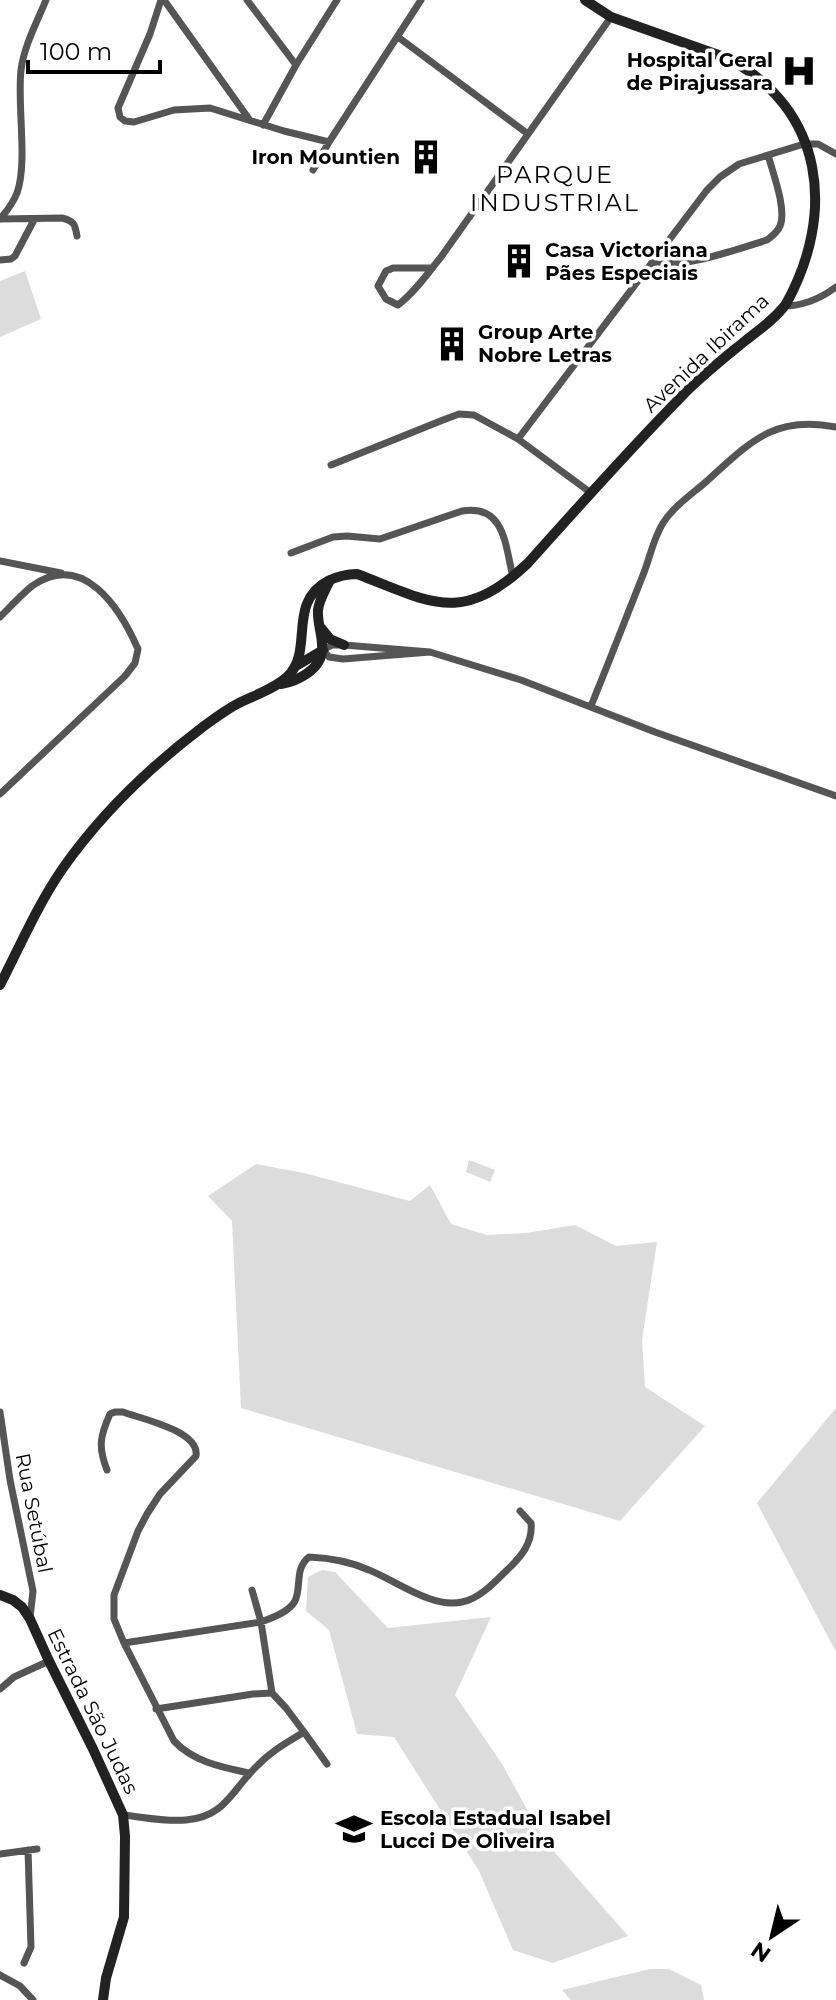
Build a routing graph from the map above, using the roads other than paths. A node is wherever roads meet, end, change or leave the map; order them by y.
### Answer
1 (46, 0) edge
2 (163, 0) edge
3 (247, 0) edge
4 (585, 0) edge
5 (333, 2) edge
6 (417, 3) edge
7 (611, 17) junction
8 (398, 37) junction
9 (296, 65) junction
10 (249, 119) junction
11 (263, 125) junction
12 (528, 134) junction
13 (329, 142) junction
14 (811, 143) junction
15 (836, 154) edge
16 (768, 155) junction
17 (313, 170) dead end
18 (0, 219) edge
19 (34, 220) junction
20 (77, 236) dead end
21 (0, 260) edge
22 (651, 264) junction
23 (432, 268) junction
24 (836, 287) edge
25 (784, 306) junction
26 (836, 427) edge
27 (518, 439) junction
28 (331, 465) dead end
29 (591, 493) junction
30 (291, 553) dead end
31 (0, 561) edge
32 (63, 574) junction
33 (513, 577) junction
34 (330, 580) junction
35 (0, 617) edge
36 (320, 627) junction
37 (302, 633) junction
38 (344, 645) junction
39 (323, 650) junction
40 (430, 652) junction
41 (296, 666) junction
42 (275, 685) junction
43 (591, 706) junction
44 (0, 794) edge
45 (836, 796) edge
46 (0, 985) edge
47 (0, 1412) edge
48 (107, 1470) dead end
49 (520, 1511) dead end
50 (252, 1590) dead end
51 (0, 1595) edge
52 (30, 1619) junction
53 (261, 1622) junction
54 (124, 1643) junction
55 (49, 1661) junction
56 (0, 1689) edge
57 (272, 1693) junction
58 (156, 1709) junction
59 (304, 1732) junction
60 (327, 1764) dead end
61 (249, 1773) junction
62 (123, 1815) junction
63 (0, 1854) edge
64 (24, 1963) dead end
65 (0, 1975) edge
66 (33, 2000) edge
67 (103, 2000) edge

1 - 18 street
2 - 10 street
2 - 10 street
3 - 9 street
4 - 7 main road, Avenida Ibirama
5 - 9 street
6 - 8 street
7 - 12 street
7 - 14 main road, Avenida Ibirama
8 - 12 street
8 - 13 street
9 - 11 street
10 - 11 street
11 - 13 street
12 - 23 street
13 - 17 street
14 - 15 street
14 - 16 street
14 - 25 main road, Avenida Ibirama
16 - 22 street
16 - 22 street
18 - 19 street
19 - 20 street
19 - 21 street
22 - 27 street
23 - 23 street
24 - 25 street
25 - 29 main road, Avenida Ibirama
26 - 43 street
27 - 28 street
27 - 29 street
29 - 33 main road, Avenida Ibirama
30 - 33 street
31 - 32 street
32 - 35 street
32 - 44 street
33 - 34 main road, Avenida Ibirama
34 - 36 main road
34 - 37 main road
36 - 38 main road
36 - 39 main road
37 - 39 main road
37 - 41 main road
38 - 39 street
38 - 40 street
39 - 40 street
39 - 41 main road
39 - 42 main road
40 - 43 street
41 - 42 main road
42 - 46 main road
43 - 45 street
47 - 52 street, Rua Setúbal
48 - 54 street
49 - 53 street
50 - 53 street
51 - 52 main road, Estrada São Judas
52 - 55 main road, Estrada São Judas
53 - 54 street
53 - 57 street
54 - 58 street
55 - 56 street
55 - 62 main road, Estrada São Judas
57 - 58 street
57 - 59 street
58 - 61 street
59 - 60 street
59 - 61 street
61 - 62 street
62 - 67 main road, Estrada São Judas
63 - 64 street
65 - 66 street

